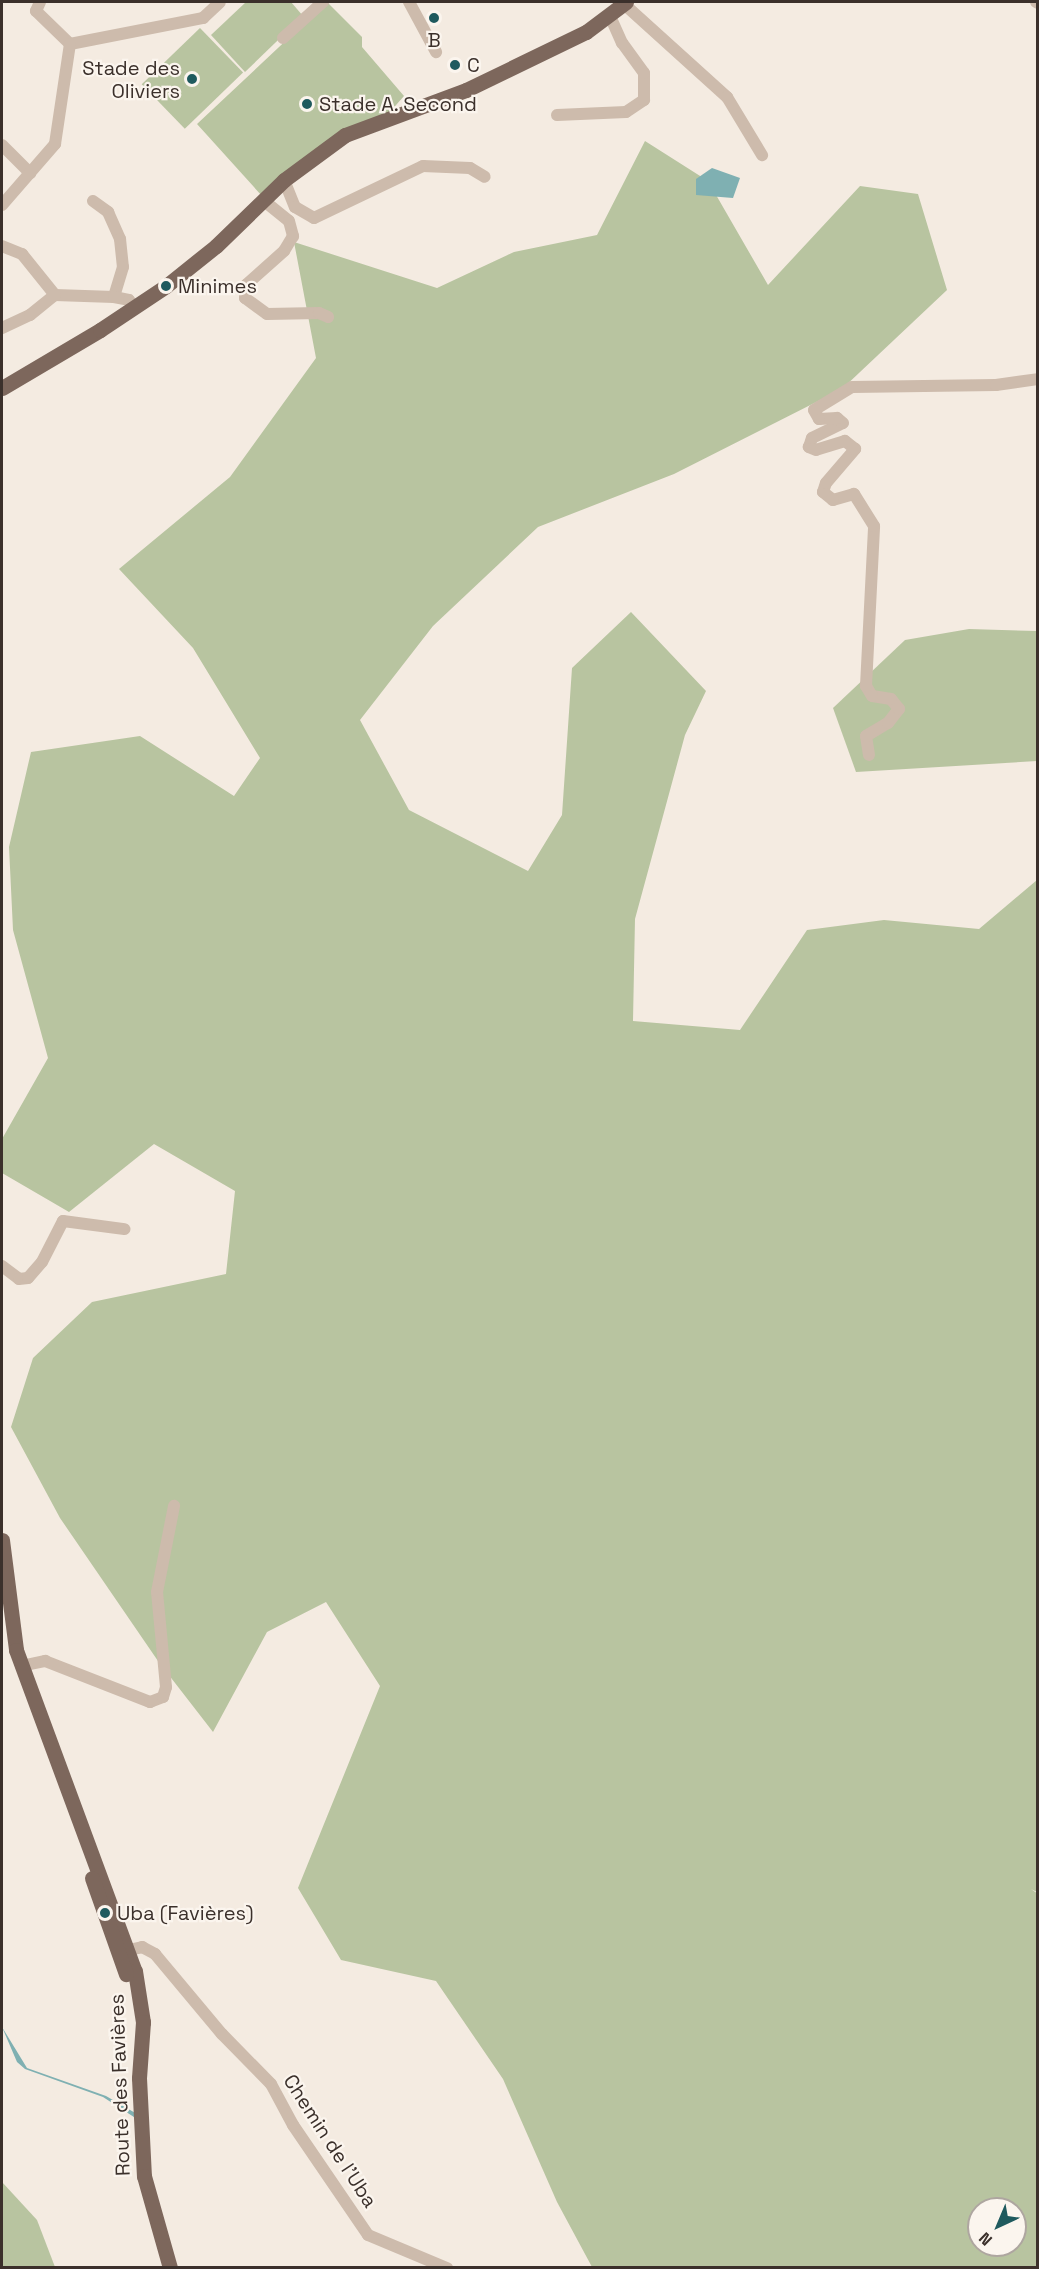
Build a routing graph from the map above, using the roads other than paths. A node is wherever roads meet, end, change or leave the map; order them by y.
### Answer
1 (40, 2) edge
2 (220, 2) edge
3 (323, 2) edge
4 (409, 2) edge
5 (625, 3) edge
6 (610, 16) junction
7 (283, 38) dead end
8 (69, 44) junction
9 (436, 52) dead end
10 (557, 115) dead end
11 (2, 145) edge
12 (762, 155) dead end
13 (30, 172) junction
14 (485, 177) dead end
15 (284, 180) junction
16 (263, 200) junction
17 (93, 201) dead end
18 (2, 205) edge
19 (2, 246) edge
20 (55, 296) junction
21 (114, 297) junction
22 (135, 308) junction
23 (328, 317) dead end
24 (2, 328) edge
25 (1038, 379) edge
26 (2, 388) edge
27 (869, 755) dead end
28 (124, 1229) dead end
29 (2, 1266) edge
30 (174, 1506) dead end
31 (2, 1540) edge
32 (21, 1666) junction
33 (124, 1950) junction
34 (170, 2268) edge
35 (447, 2268) edge

1 - 8 street
2 - 8 street
3 - 7 street
4 - 9 street
5 - 6 main road
5 - 12 street
6 - 10 street
6 - 15 main road
8 - 13 street
11 - 13 street
13 - 18 street
14 - 15 street
15 - 16 main road
16 - 22 main road
16 - 23 street
17 - 21 street
19 - 20 street
20 - 21 street
20 - 24 street
21 - 22 street
22 - 26 main road
25 - 27 street
28 - 29 street
30 - 32 street
31 - 32 main road
32 - 33 main road
33 - 34 main road, Route des Favières
33 - 35 street, Chemin de l'Uba

